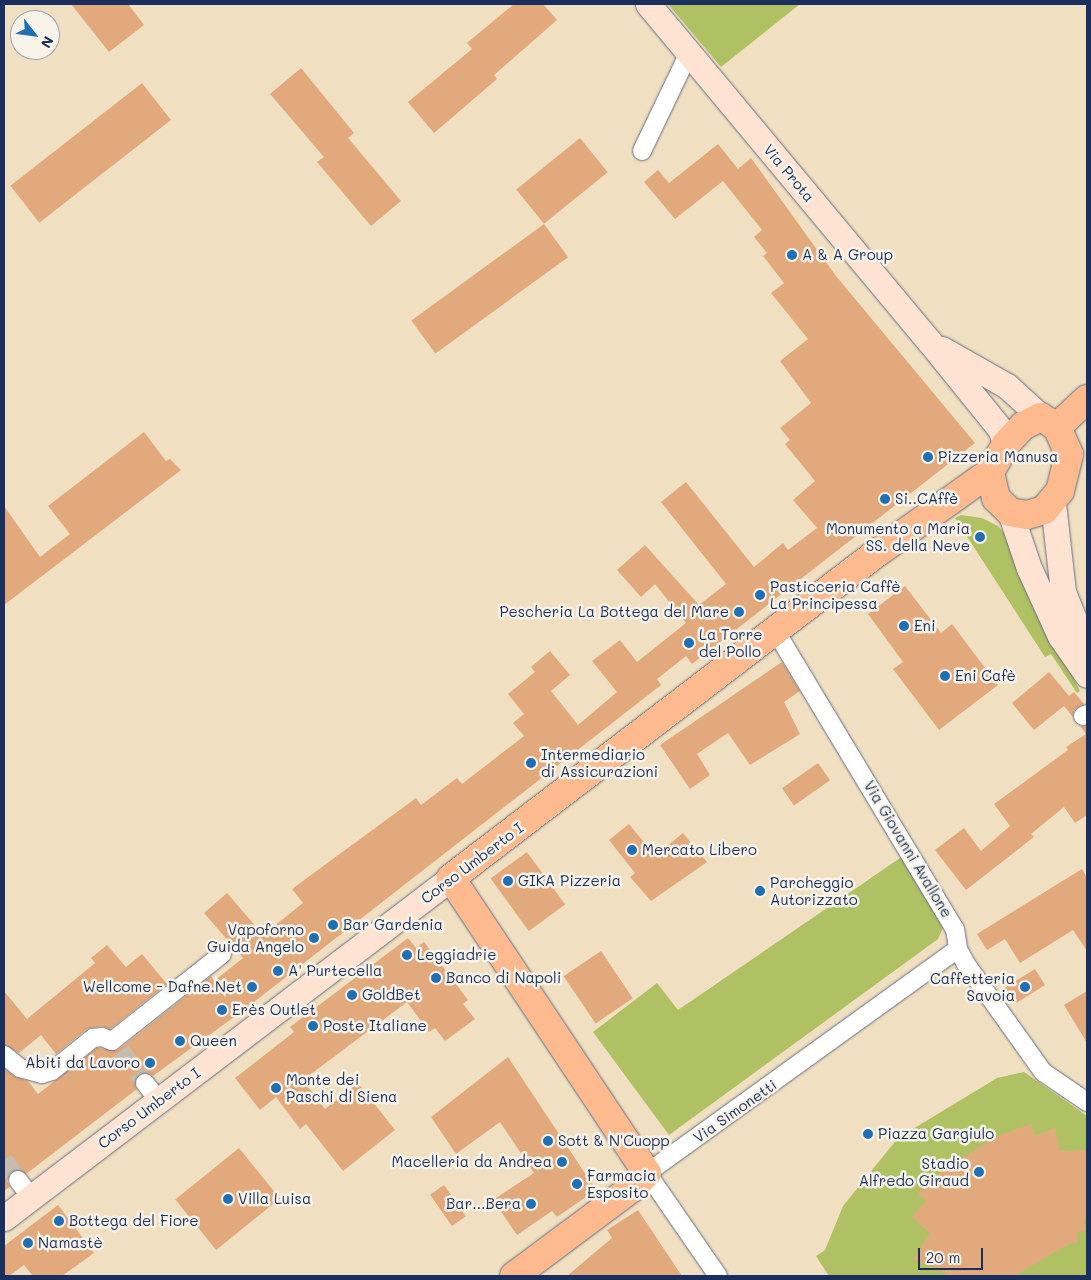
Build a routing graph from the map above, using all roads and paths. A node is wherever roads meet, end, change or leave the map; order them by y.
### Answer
1 (648, 4) edge
2 (689, 53) junction
3 (642, 151) dead end
4 (929, 341) junction
5 (1087, 399) edge
6 (1049, 422) junction
7 (1006, 444) junction
8 (999, 494) junction
9 (1053, 502) junction
10 (775, 630) junction
11 (1087, 651) edge
12 (1087, 675) edge
13 (451, 878) junction
14 (958, 949) junction
15 (222, 954) dead end
16 (4, 1055) edge
17 (1087, 1102) edge
18 (647, 1173) junction
19 (4, 1218) edge
20 (514, 1276) edge
21 (718, 1276) edge

1 - 2 street, Via Prota
2 - 3 street
2 - 4 street, Via Prota
4 - 6 street
4 - 7 street, Via Prota
5 - 6 main road, Corso Umberto I
6 - 7 main road, Corso Umberto I
6 - 9 main road
7 - 8 main road, Corso Umberto I
8 - 9 main road
8 - 10 main road, Corso Umberto I
8 - 12 street
9 - 11 street
10 - 13 main road, Corso Umberto I
10 - 14 street, Via Giovanni Avallone
13 - 18 main road
13 - 19 street, Corso Umberto I
14 - 17 street, Via Giovanni Avallone
14 - 18 street, Via Simonetti
15 - 16 street
18 - 20 main road, Via Simonetti
18 - 21 street

